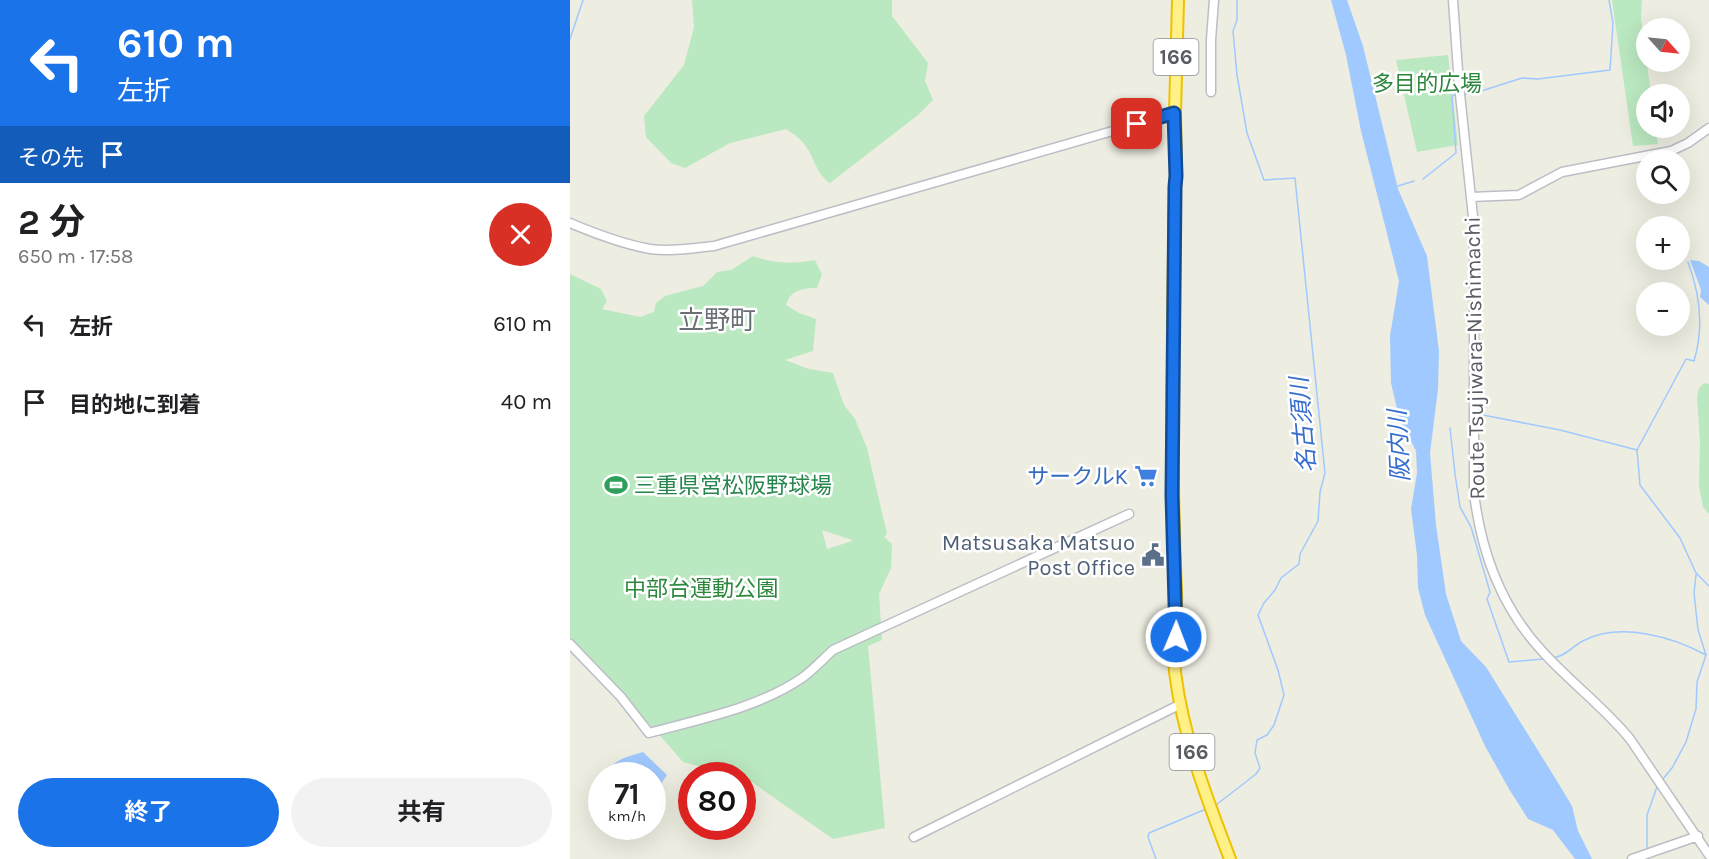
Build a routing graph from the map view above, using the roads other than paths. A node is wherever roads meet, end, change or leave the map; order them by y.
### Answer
1 (1178, 0) edge
2 (1214, 0) edge
3 (1453, 0) edge
4 (1211, 92) dead end
5 (1174, 113) junction
6 (1709, 128) edge
7 (1471, 197) junction
8 (570, 223) edge
9 (1129, 514) dead end
10 (570, 644) edge
11 (1181, 704) junction
12 (1698, 836) junction
13 (914, 837) dead end
14 (1709, 855) edge
15 (1230, 859) edge
16 (1632, 859) edge

1 - 5 highway, 166
2 - 4 street
3 - 7 street, Route Tsujiwara-Nishimachi
5 - 8 street
5 - 11 highway, 166
6 - 7 street
7 - 12 street, Route Tsujiwara-Nishimachi
9 - 10 street
11 - 13 street
11 - 15 highway, 166
12 - 14 street, Route Tsujiwara-Nishimachi
12 - 16 street

